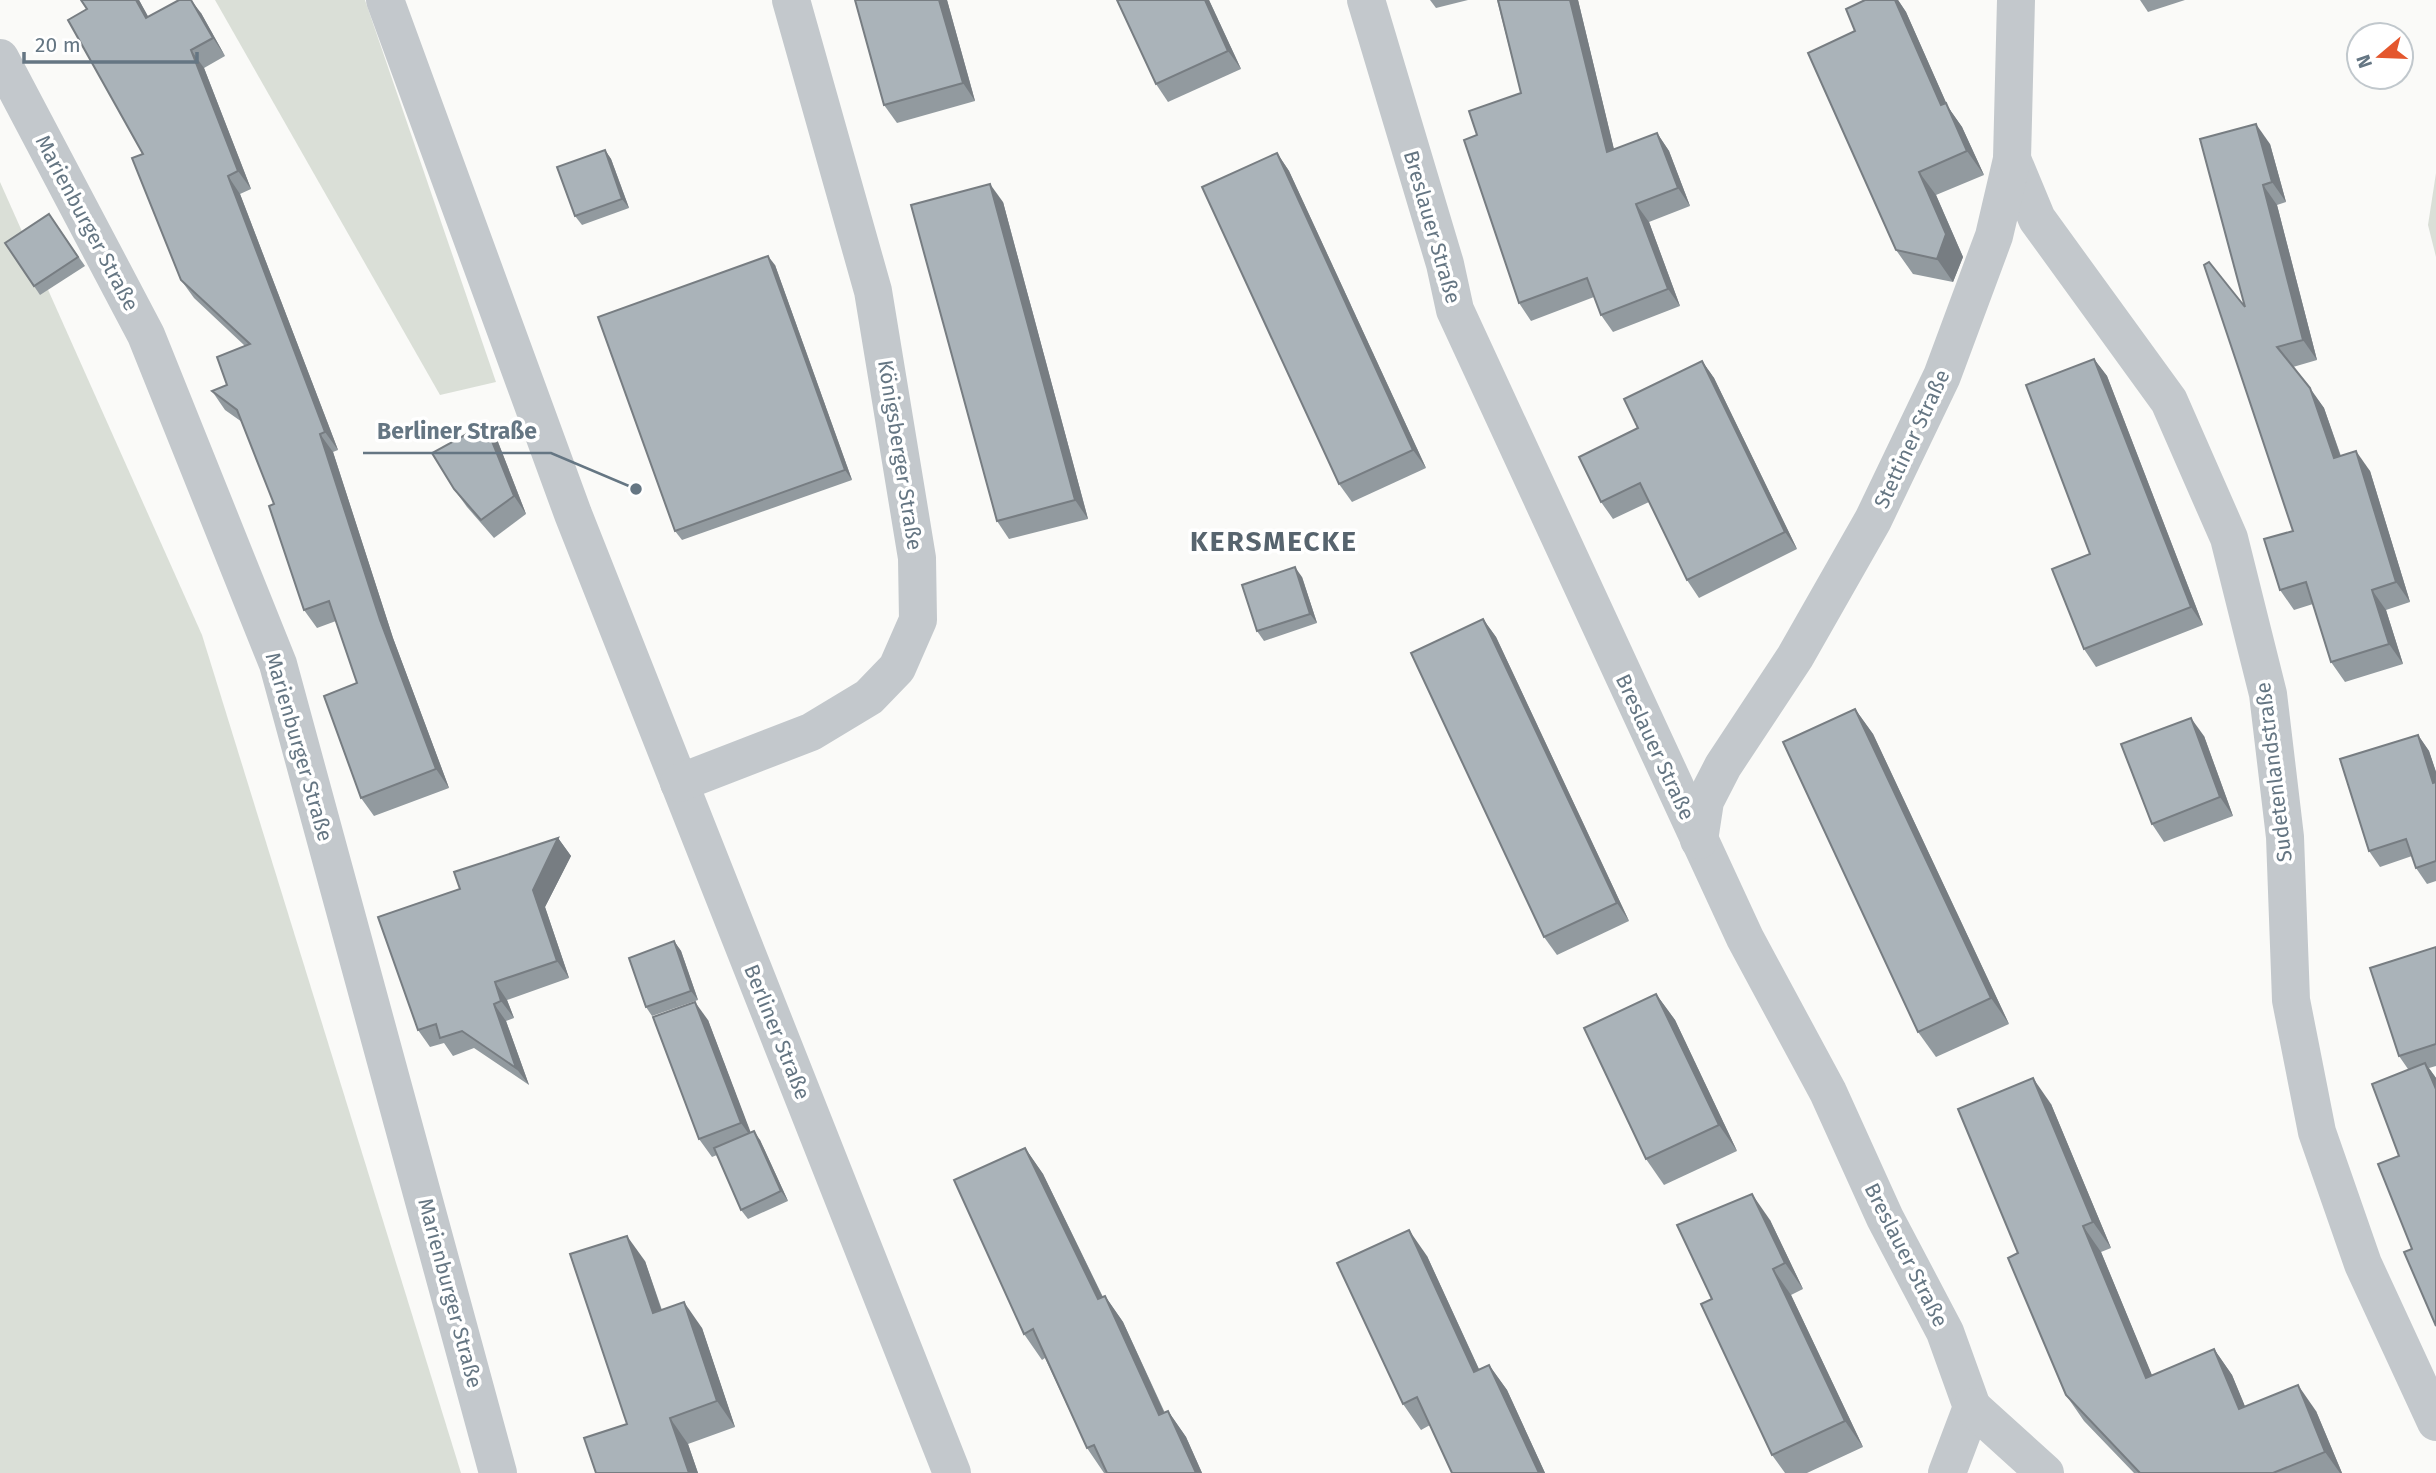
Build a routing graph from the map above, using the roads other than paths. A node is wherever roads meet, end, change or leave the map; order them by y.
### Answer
1 (385, 0) edge
2 (791, 0) edge
3 (1366, 0) edge
4 (2016, 0) edge
5 (0, 58) edge
6 (2012, 159) junction
7 (679, 783) junction
8 (1699, 840) junction
9 (1972, 1407) junction
10 (2436, 1422) edge
11 (498, 1473) edge
12 (952, 1473) edge
13 (1947, 1473) edge
14 (2045, 1473) edge

1 - 7 street, Berliner Straße
2 - 7 street, Königsberger Straße
3 - 8 street, Breslauer Straße
4 - 6 street, Stettiner Straße
5 - 11 street, Marienburger Straße
6 - 8 street, Stettiner Straße
6 - 10 street, Sudetenlandstraße
7 - 12 street, Berliner Straße
8 - 9 street, Breslauer Straße
9 - 13 street
9 - 14 street

